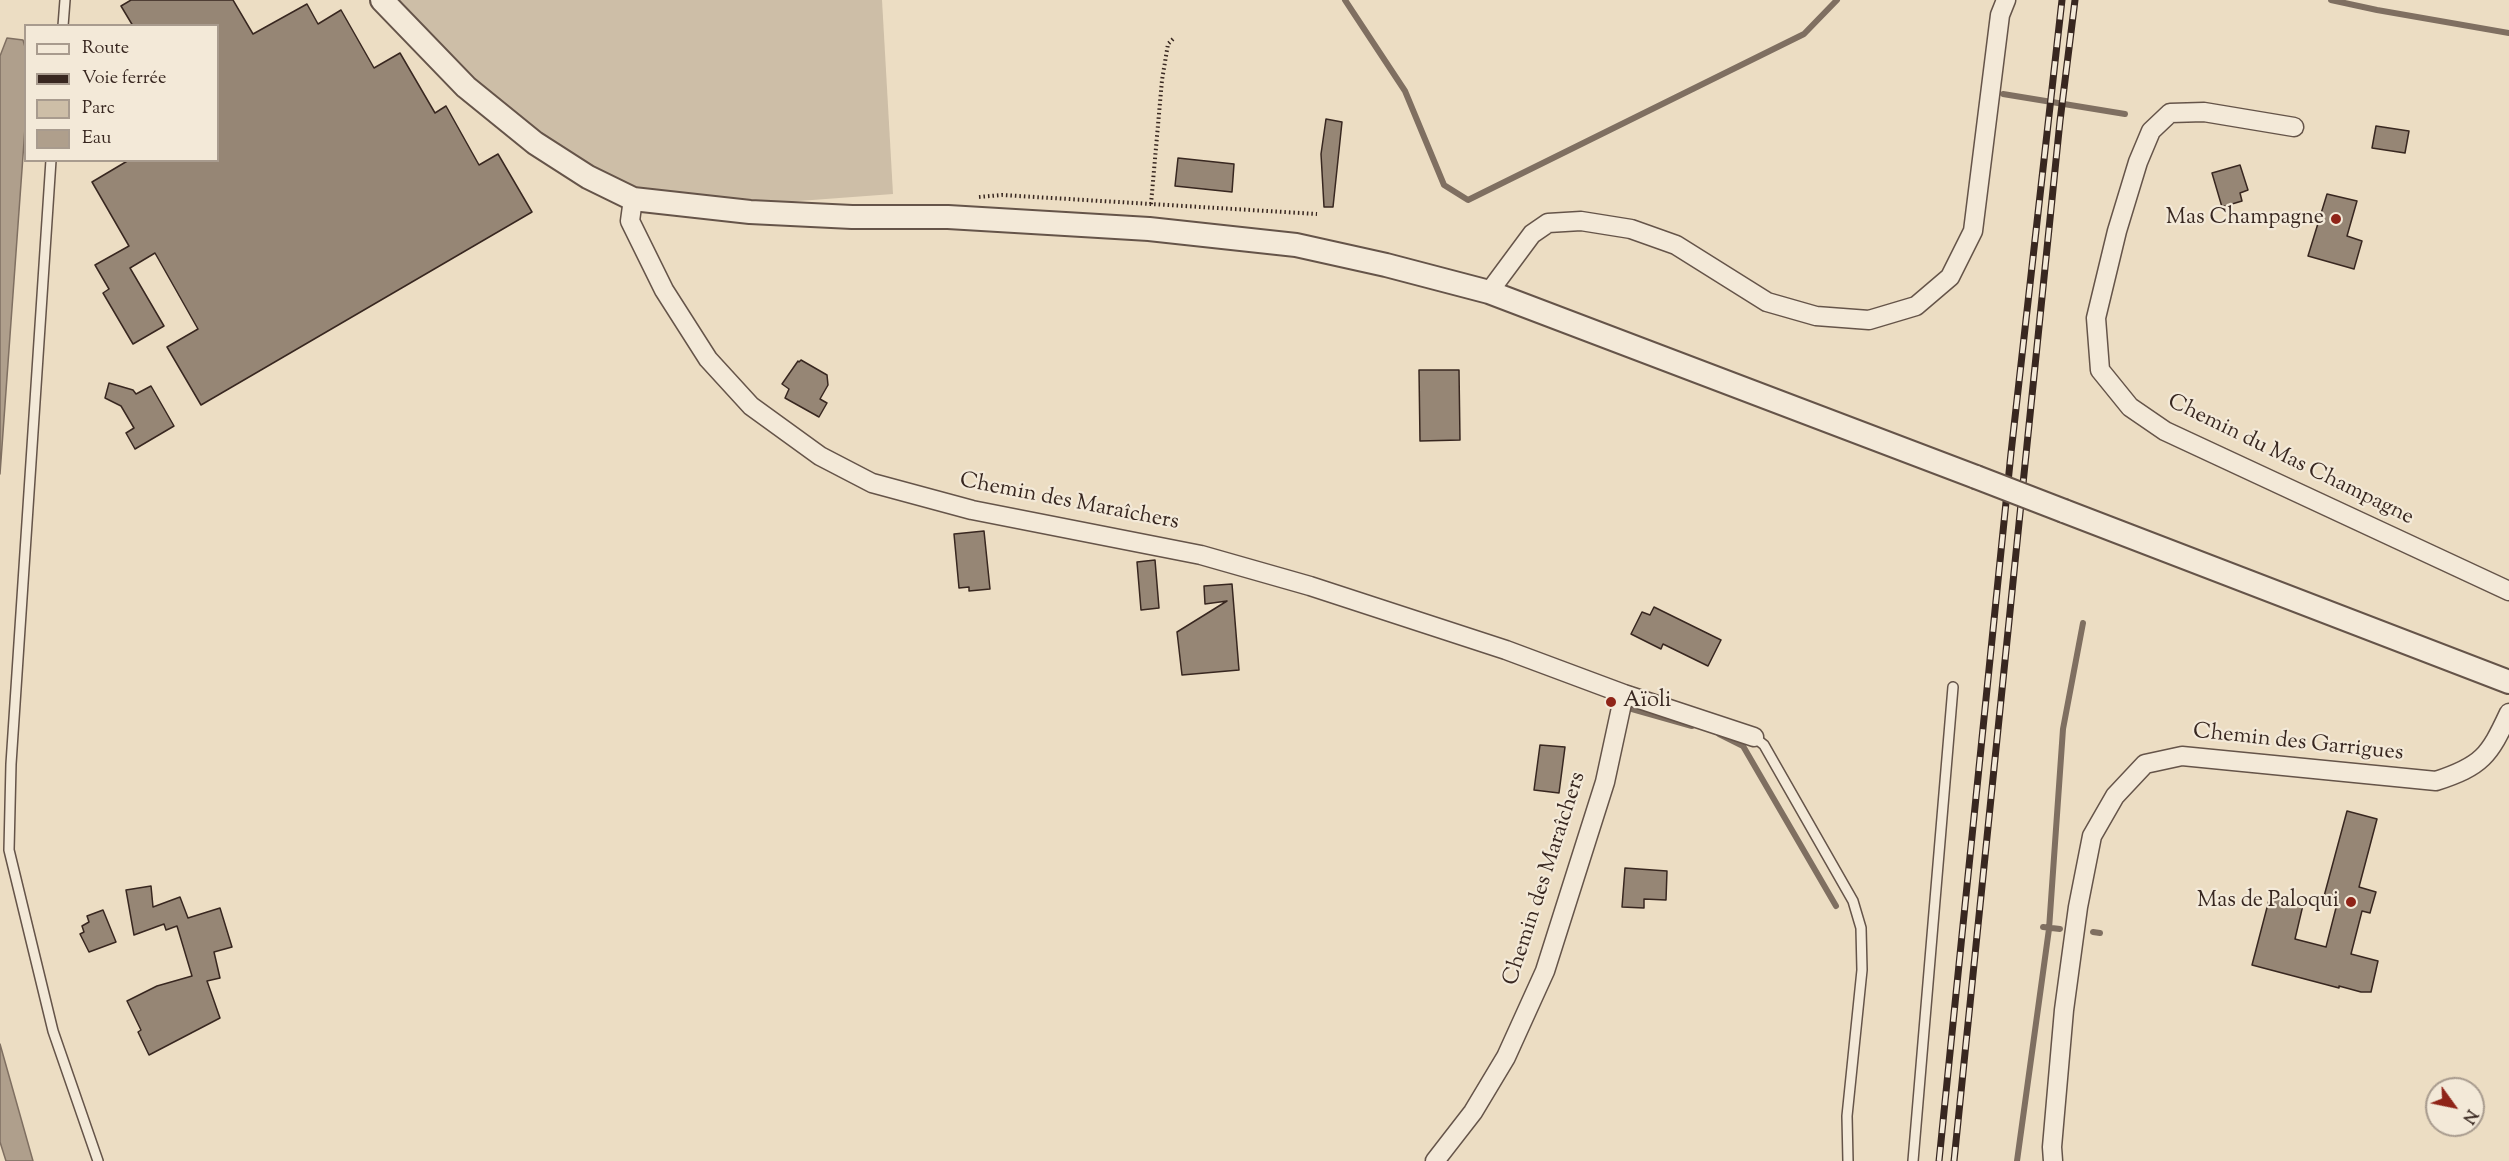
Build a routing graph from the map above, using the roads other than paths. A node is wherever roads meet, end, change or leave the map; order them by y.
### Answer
1 (66, 0) edge
2 (381, 0) edge
3 (2006, 0) edge
4 (63, 24) edge
5 (2294, 127) dead end
6 (51, 162) edge
7 (633, 199) junction
8 (1489, 292) junction
9 (2509, 591) edge
10 (2509, 682) edge
11 (1953, 687) dead end
12 (1624, 694) junction
13 (2509, 713) edge
14 (1754, 737) joint
15 (98, 1161) edge
16 (1435, 1161) edge
17 (1848, 1161) edge
18 (1913, 1161) edge
19 (2053, 1161) edge

1 - 4 lane
2 - 7 street
3 - 8 street
5 - 9 street, Chemin du Mas Champagne
6 - 15 lane
7 - 8 street
7 - 12 street, Chemin des Maraîchers
8 - 10 street, bridge
11 - 18 lane
12 - 14 street, Chemin des Maraîchers
12 - 16 street, Chemin des Maraîchers
13 - 19 street, Chemin des Garrigues
14 - 17 lane

